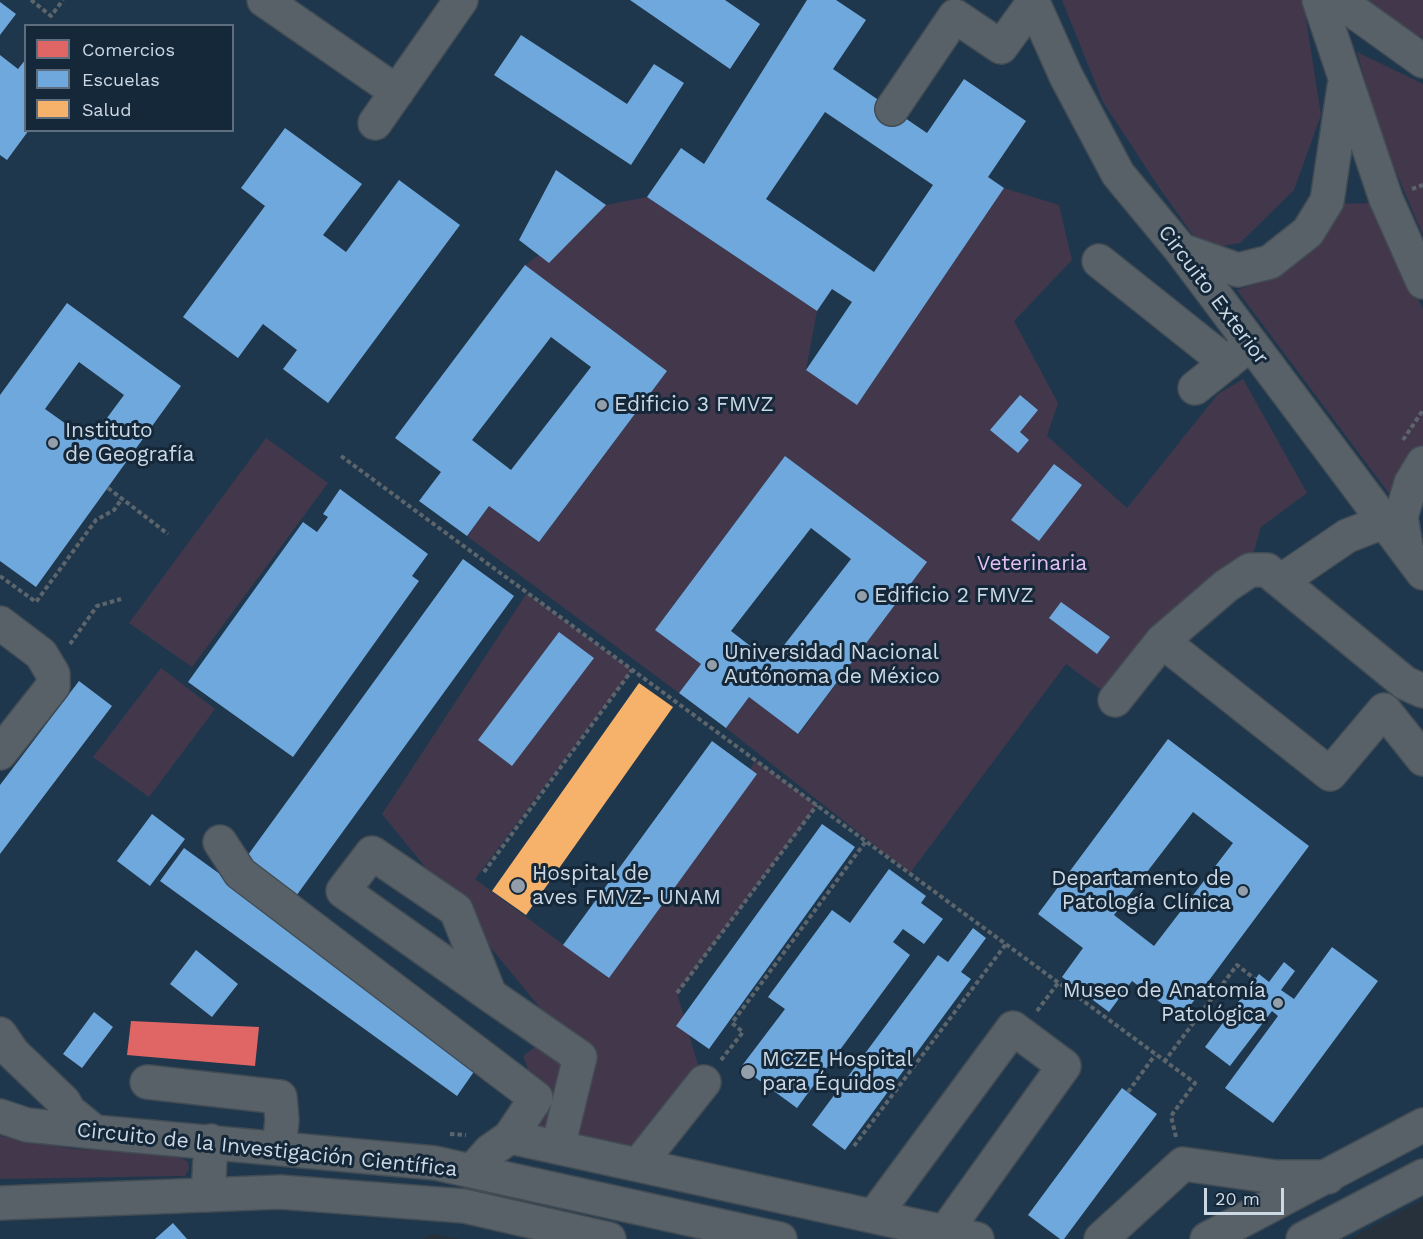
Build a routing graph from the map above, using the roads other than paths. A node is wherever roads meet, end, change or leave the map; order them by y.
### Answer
1 (264, 0) edge
2 (461, 0) edge
3 (1318, 0) edge
4 (1338, 0) edge
5 (1359, 0) edge
6 (1033, 2) edge
7 (1423, 44) edge
8 (1423, 61) edge
9 (1344, 82) junction
10 (397, 92) junction
11 (892, 109) dead end
12 (375, 123) dead end
13 (1181, 250) junction
14 (1099, 261) dead end
15 (1423, 282) edge
16 (1239, 353) junction
17 (1195, 388) dead end
18 (1423, 464) edge
19 (1383, 522) junction
20 (1415, 563) edge
21 (1281, 581) junction
22 (0, 623) edge
23 (1162, 640) junction
24 (1414, 687) edge
25 (1115, 700) dead end
26 (1384, 710) junction
27 (0, 753) edge
28 (1423, 759) edge
29 (220, 842) dead end
30 (490, 995) junction
31 (0, 1034) edge
32 (147, 1082) dead end
33 (704, 1082) road end
34 (0, 1116) edge
35 (1423, 1125) edge
36 (95, 1132) junction
37 (510, 1137) junction
38 (211, 1141) junction
39 (558, 1147) junction
40 (279, 1148) junction
41 (639, 1164) junction
42 (478, 1172) junction
43 (1337, 1172) junction
44 (1423, 1176) edge
45 (208, 1195) junction
46 (0, 1203) edge
47 (1364, 1207) junction
48 (873, 1216) junction
49 (945, 1232) junction
50 (609, 1239) edge
51 (780, 1239) edge
52 (977, 1239) edge
53 (1101, 1239) edge
54 (1207, 1239) edge
55 (1303, 1239) edge

1 - 10 street
2 - 10 street
3 - 9 street
4 - 8 street
5 - 7 street
6 - 11 street
6 - 13 street, Circuito Exterior
9 - 13 street
9 - 15 street
10 - 12 street
13 - 16 street, Circuito Exterior
14 - 16 street
16 - 17 street
16 - 19 street, Circuito Exterior
18 - 20 street
19 - 20 street, Circuito Exterior
19 - 21 street
21 - 23 street
21 - 24 street
22 - 27 street
23 - 25 street
23 - 26 street
24 - 26 street
26 - 28 street
29 - 37 street
30 - 30 street
30 - 39 street
31 - 36 street
32 - 40 street
33 - 41 street
34 - 36 street, Circuito de la Investigación Científica
35 - 43 street
36 - 38 street, Circuito de la Investigación Científica
37 - 39 street
37 - 42 street
38 - 40 street, Circuito de la Investigación Científica
38 - 45 street
39 - 41 street
40 - 42 street, Circuito de la Investigación Científica
41 - 48 street
42 - 51 street, Circuito de la Investigación Científica
43 - 47 street
43 - 53 street
43 - 54 street
44 - 47 street
45 - 46 street, Circuito de la Investigación Científica
45 - 50 street, Circuito de la Investigación Científica
47 - 55 street
48 - 49 street
48 - 49 street
49 - 52 street

